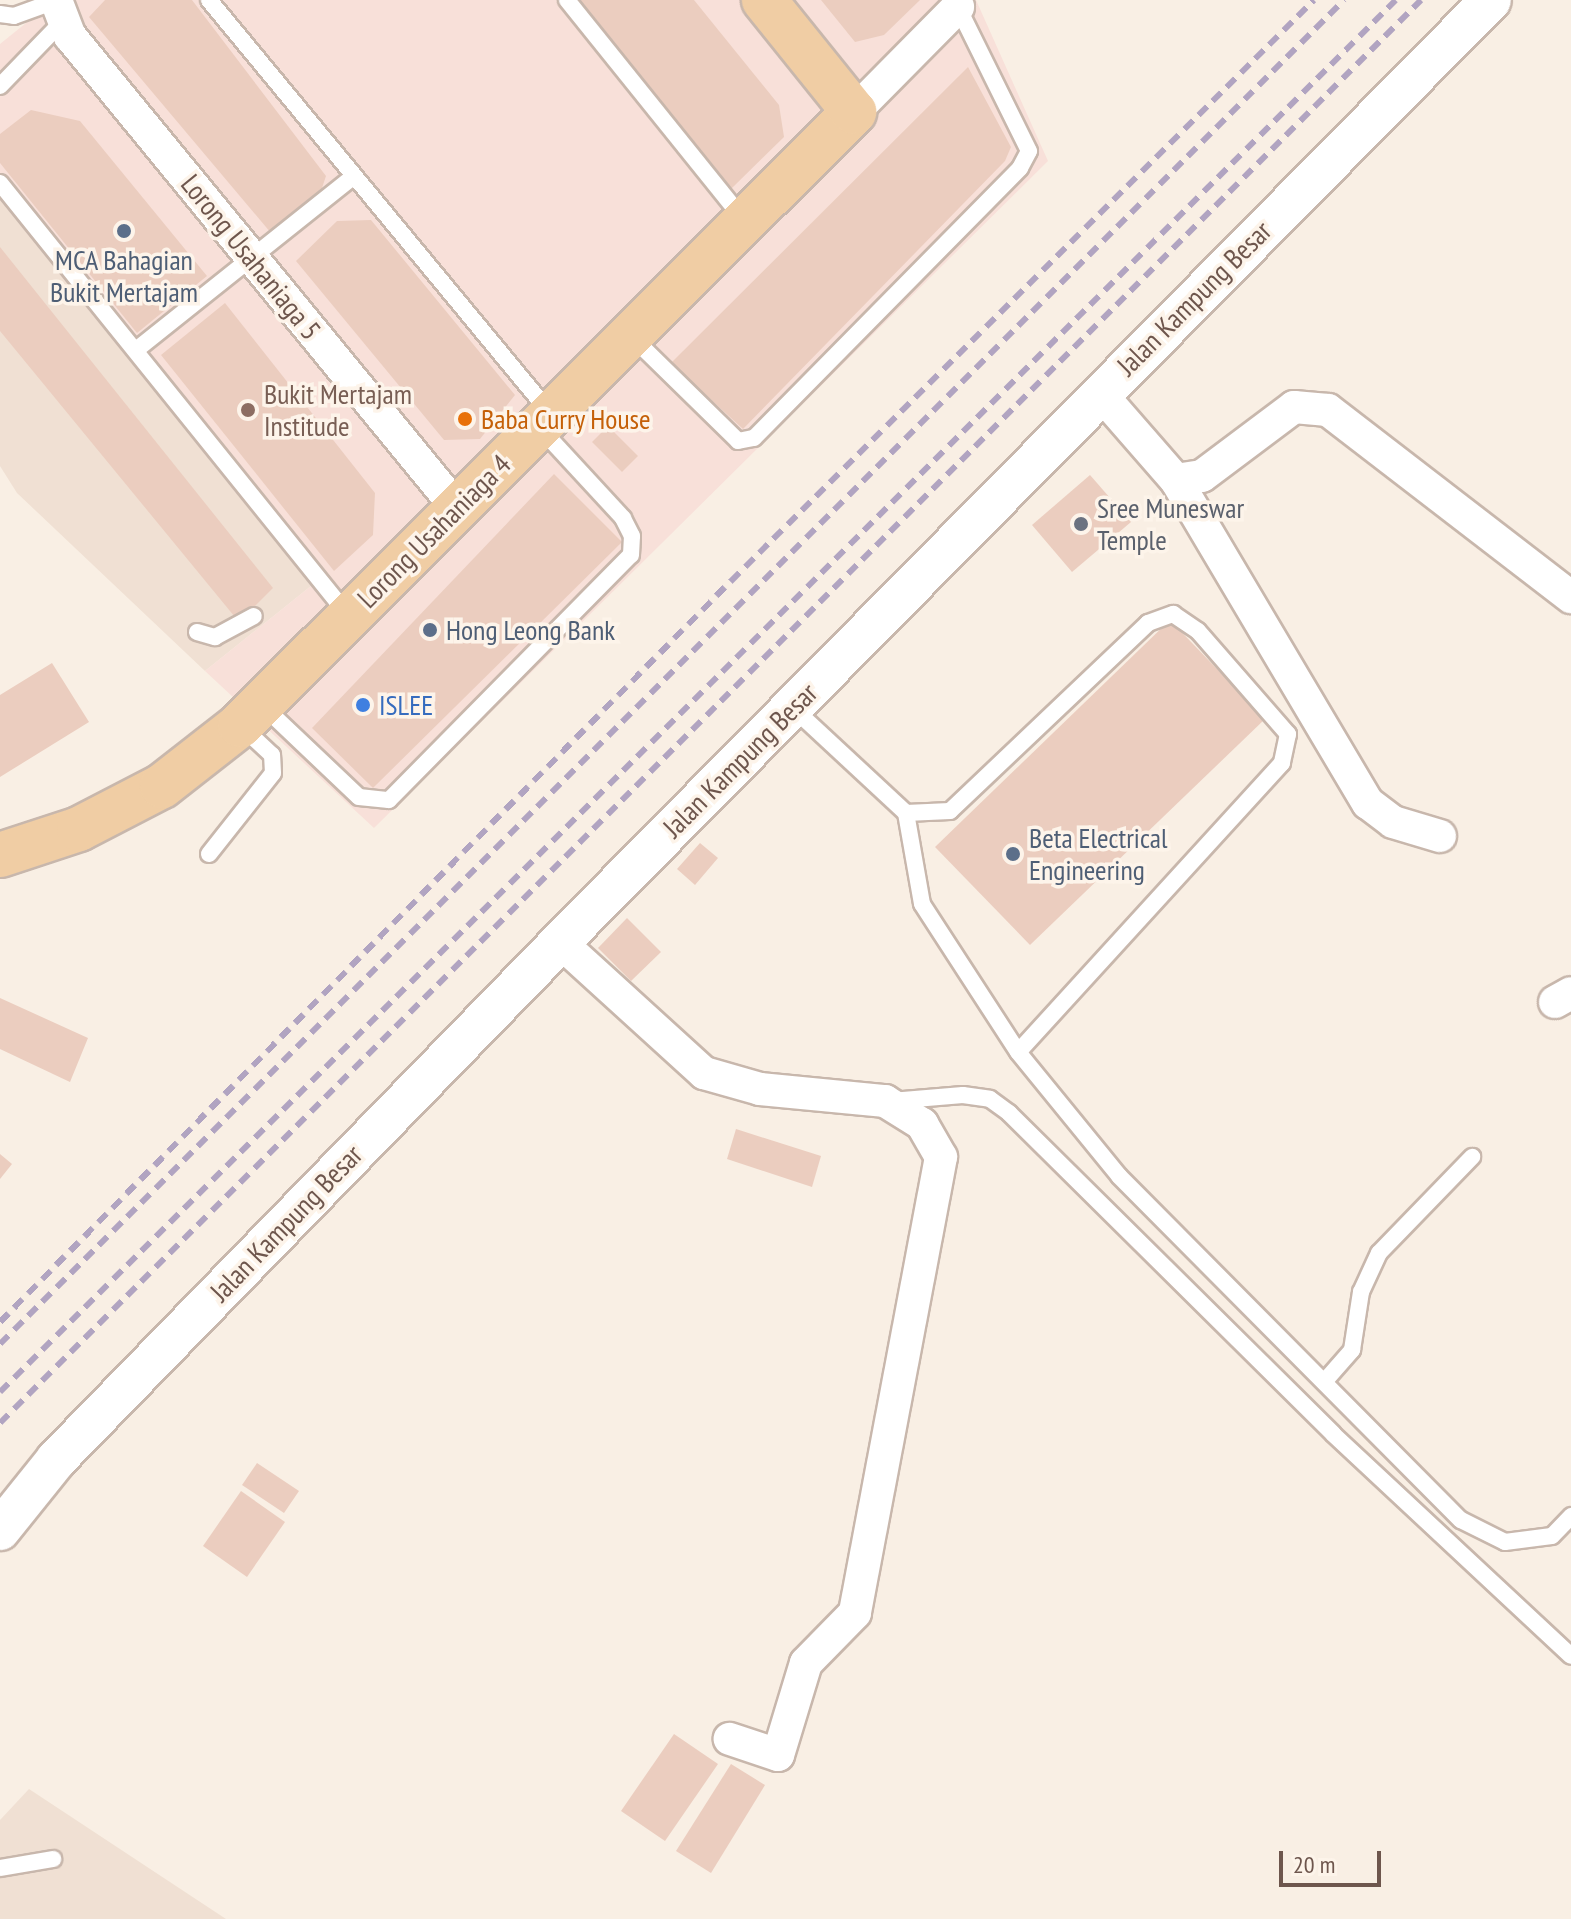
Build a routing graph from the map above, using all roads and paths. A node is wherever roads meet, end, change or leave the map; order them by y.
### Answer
1 (209, 0) edge
2 (567, 0) edge
3 (764, 0) edge
4 (1491, 0) edge
5 (957, 4) edge
6 (58, 7) edge
7 (0, 14) edge
8 (0, 86) edge
9 (854, 112) junction
10 (354, 176) junction
11 (0, 183) edge
12 (745, 221) junction
13 (252, 258) junction
14 (630, 335) junction
15 (136, 350) junction
16 (1100, 393) junction
17 (545, 420) junction
18 (1176, 480) junction
19 (457, 508) junction
20 (1571, 597) edge
21 (254, 616) dead end
22 (349, 617) junction
23 (197, 632) dead end
24 (792, 707) junction
25 (250, 714) junction
26 (906, 813) junction
27 (1440, 836) dead end
28 (209, 854) dead end
29 (0, 855) edge
30 (560, 942) junction
31 (1018, 1052) junction
32 (885, 1101) junction
33 (1472, 1157) dead end
34 (1324, 1382) junction
35 (1571, 1516) edge
36 (0, 1530) edge
37 (1571, 1656) edge
38 (730, 1739) dead end
39 (53, 1859) dead end
40 (0, 1868) edge

1 - 10 lane
2 - 12 lane
3 - 9 main road
4 - 16 street, Jalan Kampung Besar
5 - 9 street, Lorong Usahaniaga 4
5 - 14 lane
6 - 7 lane
6 - 8 lane
6 - 13 street, Lorong Usahaniaga 5
9 - 12 main road, Lorong Usahaniaga 4
10 - 13 lane
10 - 17 lane
11 - 15 lane
12 - 14 main road, Lorong Usahaniaga 4
13 - 15 lane
13 - 19 street, Lorong Usahaniaga 5
14 - 17 main road, Lorong Usahaniaga 4
15 - 22 lane
16 - 18 street
16 - 24 street, Jalan Kampung Besar
17 - 19 main road, Lorong Usahaniaga 4
17 - 25 lane
18 - 20 street
18 - 27 street
19 - 22 main road, Lorong Usahaniaga 4
21 - 23 lane
22 - 25 main road, Lorong Usahaniaga 4
24 - 26 lane
24 - 30 street, Jalan Kampung Besar
25 - 28 lane
25 - 29 main road, Lorong Usahaniaga 4
26 - 31 lane
26 - 31 lane
30 - 32 street
30 - 36 street, Jalan Kampung Besar
31 - 34 lane
32 - 37 lane
32 - 38 street
33 - 34 lane
34 - 35 lane
39 - 40 lane

